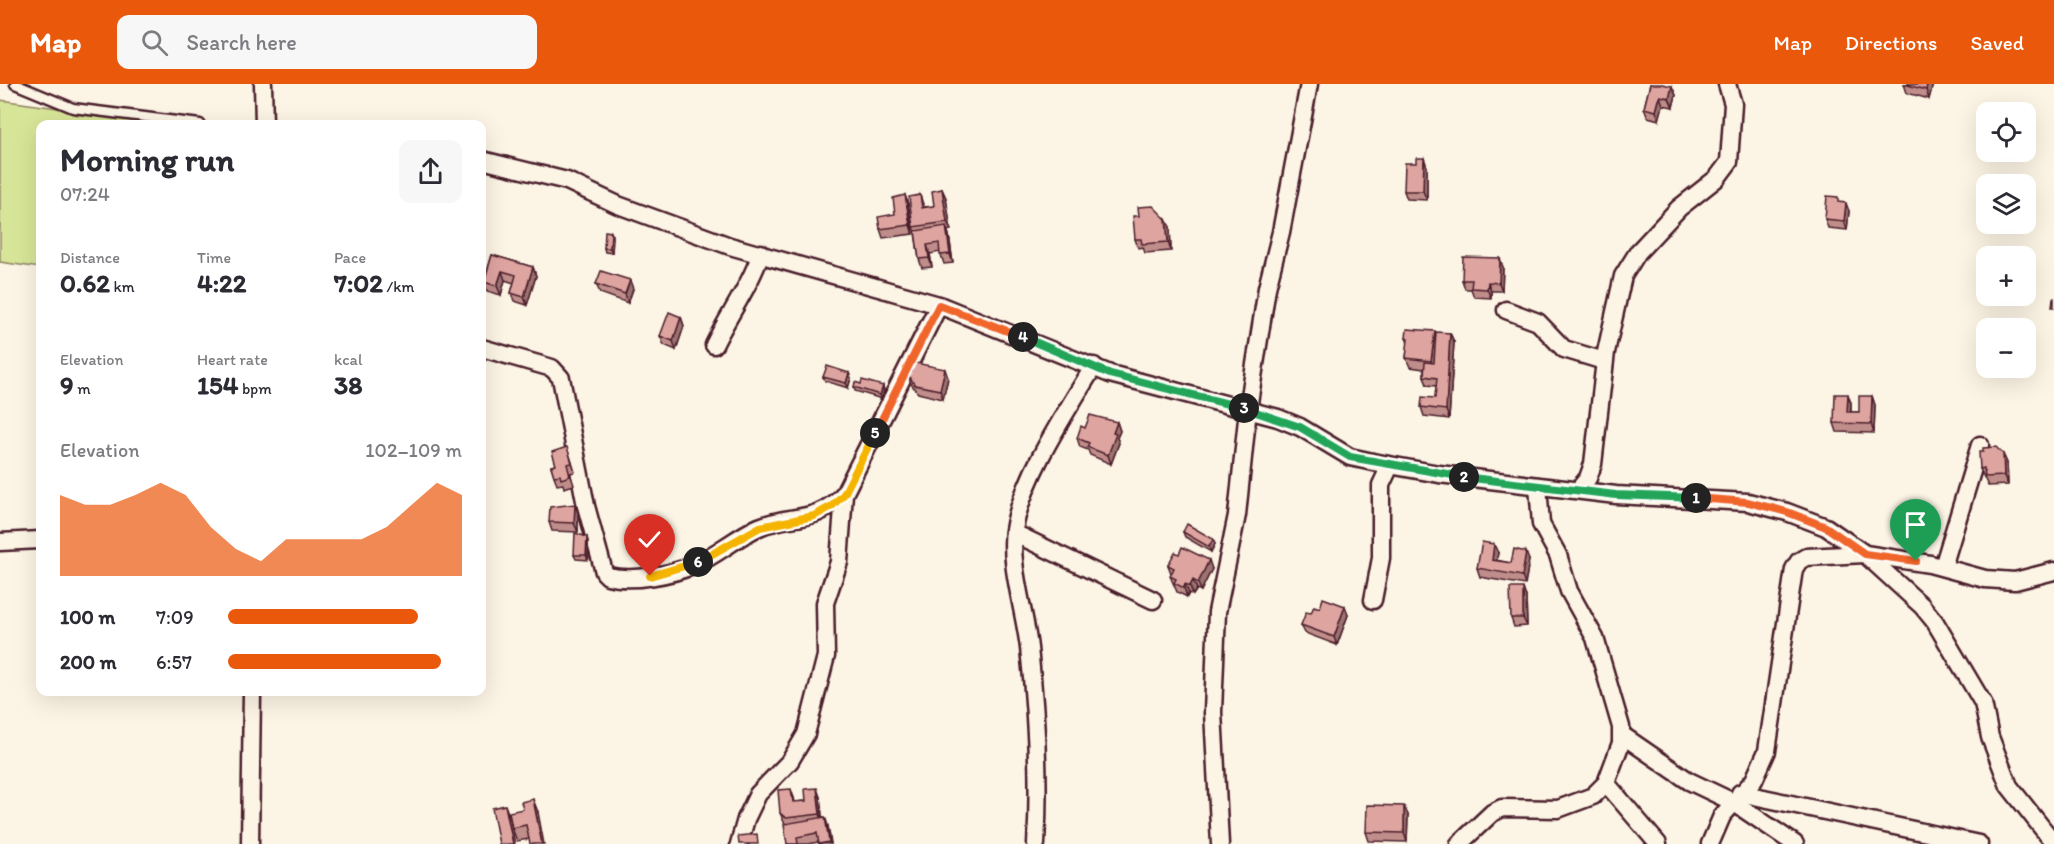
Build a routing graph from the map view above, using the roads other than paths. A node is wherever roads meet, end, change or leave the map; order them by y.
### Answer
1 (15, 84) edge
2 (263, 84) edge
3 (1309, 84) edge
4 (1726, 84) edge
5 (168, 120) edge
6 (264, 120) edge
7 (486, 161) edge
8 (761, 253) junction
9 (939, 305) junction
10 (1506, 310) dead end
11 (714, 345) dead end
12 (486, 349) edge
13 (1604, 361) junction
14 (1094, 366) junction
15 (1248, 409) junction
16 (1980, 445) dead end
17 (1390, 466) junction
18 (1538, 486) junction
19 (1579, 489) junction
20 (844, 494) junction
21 (1014, 533) junction
22 (36, 540) edge
23 (0, 542) edge
24 (1865, 554) junction
25 (1943, 567) junction
26 (2054, 571) edge
27 (1153, 600) dead end
28 (1373, 600) dead end
29 (252, 696) edge
30 (1622, 735) junction
31 (1606, 783) junction
32 (1736, 798) junction
33 (2054, 843) edge
34 (250, 844) edge
35 (739, 844) edge
36 (1036, 844) edge
37 (1220, 844) edge
38 (1459, 844) edge
39 (1658, 844) edge
40 (1710, 844) edge
41 (1795, 844) edge
42 (1979, 844) edge

1 - 5 lane
2 - 6 street
3 - 15 street
4 - 13 street
7 - 8 street
8 - 9 street
8 - 11 street
9 - 14 street
9 - 20 street
10 - 13 street
12 - 20 street
13 - 19 street
14 - 15 street
14 - 21 street
15 - 17 street
15 - 37 street
16 - 25 street
17 - 18 street
17 - 28 street
18 - 19 street
18 - 30 street
19 - 24 street
20 - 35 street
21 - 27 street
21 - 36 street
22 - 23 street
24 - 25 street
24 - 32 street
24 - 33 street
25 - 26 street
29 - 34 street
30 - 31 street
30 - 32 street
31 - 38 street
31 - 39 street
32 - 40 street
32 - 41 street
32 - 42 street

